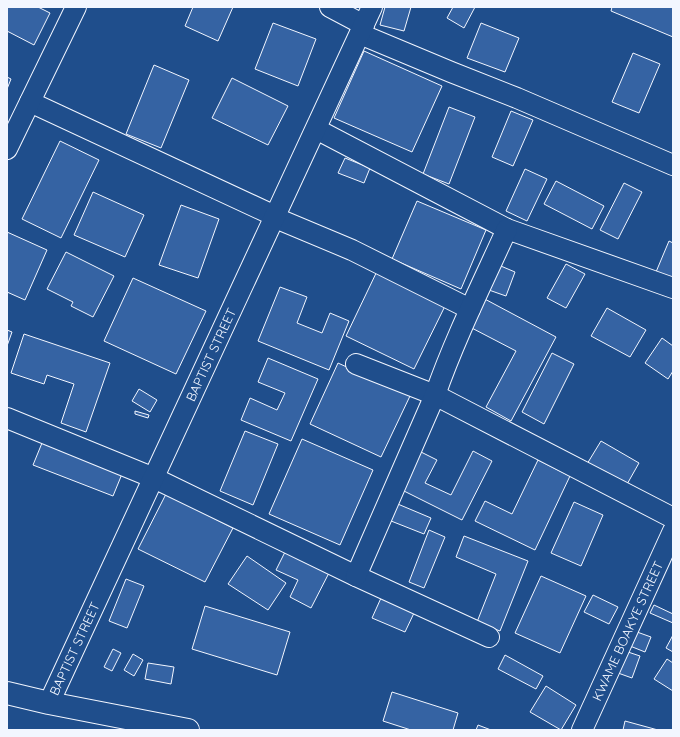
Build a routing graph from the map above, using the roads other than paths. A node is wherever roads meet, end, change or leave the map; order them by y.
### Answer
1 (76, 7) edge
2 (330, 7) edge
3 (372, 7) edge
4 (362, 30) junction
5 (30, 102) junction
6 (316, 129) junction
7 (7, 150) edge
8 (673, 165) edge
9 (275, 216) junction
10 (507, 229) junction
11 (673, 288) edge
12 (470, 309) junction
13 (356, 364) dead end
14 (435, 395) junction
15 (7, 418) edge
16 (154, 478) junction
17 (673, 518) edge
18 (673, 531) edge
19 (356, 576) junction
20 (489, 637) dead end
21 (7, 693) edge
22 (49, 703) junction
23 (188, 730) edge
24 (582, 730) edge

1 - 5 street
2 - 4 street
3 - 4 street, BAPTIST STREET
4 - 6 street, BAPTIST STREET
4 - 8 street
5 - 7 street
5 - 9 street
6 - 9 street, BAPTIST STREET
6 - 10 street
9 - 12 street
9 - 16 street, BAPTIST STREET
10 - 11 street
10 - 12 street
12 - 14 street
13 - 14 street
14 - 17 street
14 - 19 street
15 - 16 street
16 - 19 street
16 - 22 street, BAPTIST STREET
18 - 24 street, KWAME BOAKYE STREET
19 - 20 street
21 - 22 street
22 - 23 street

